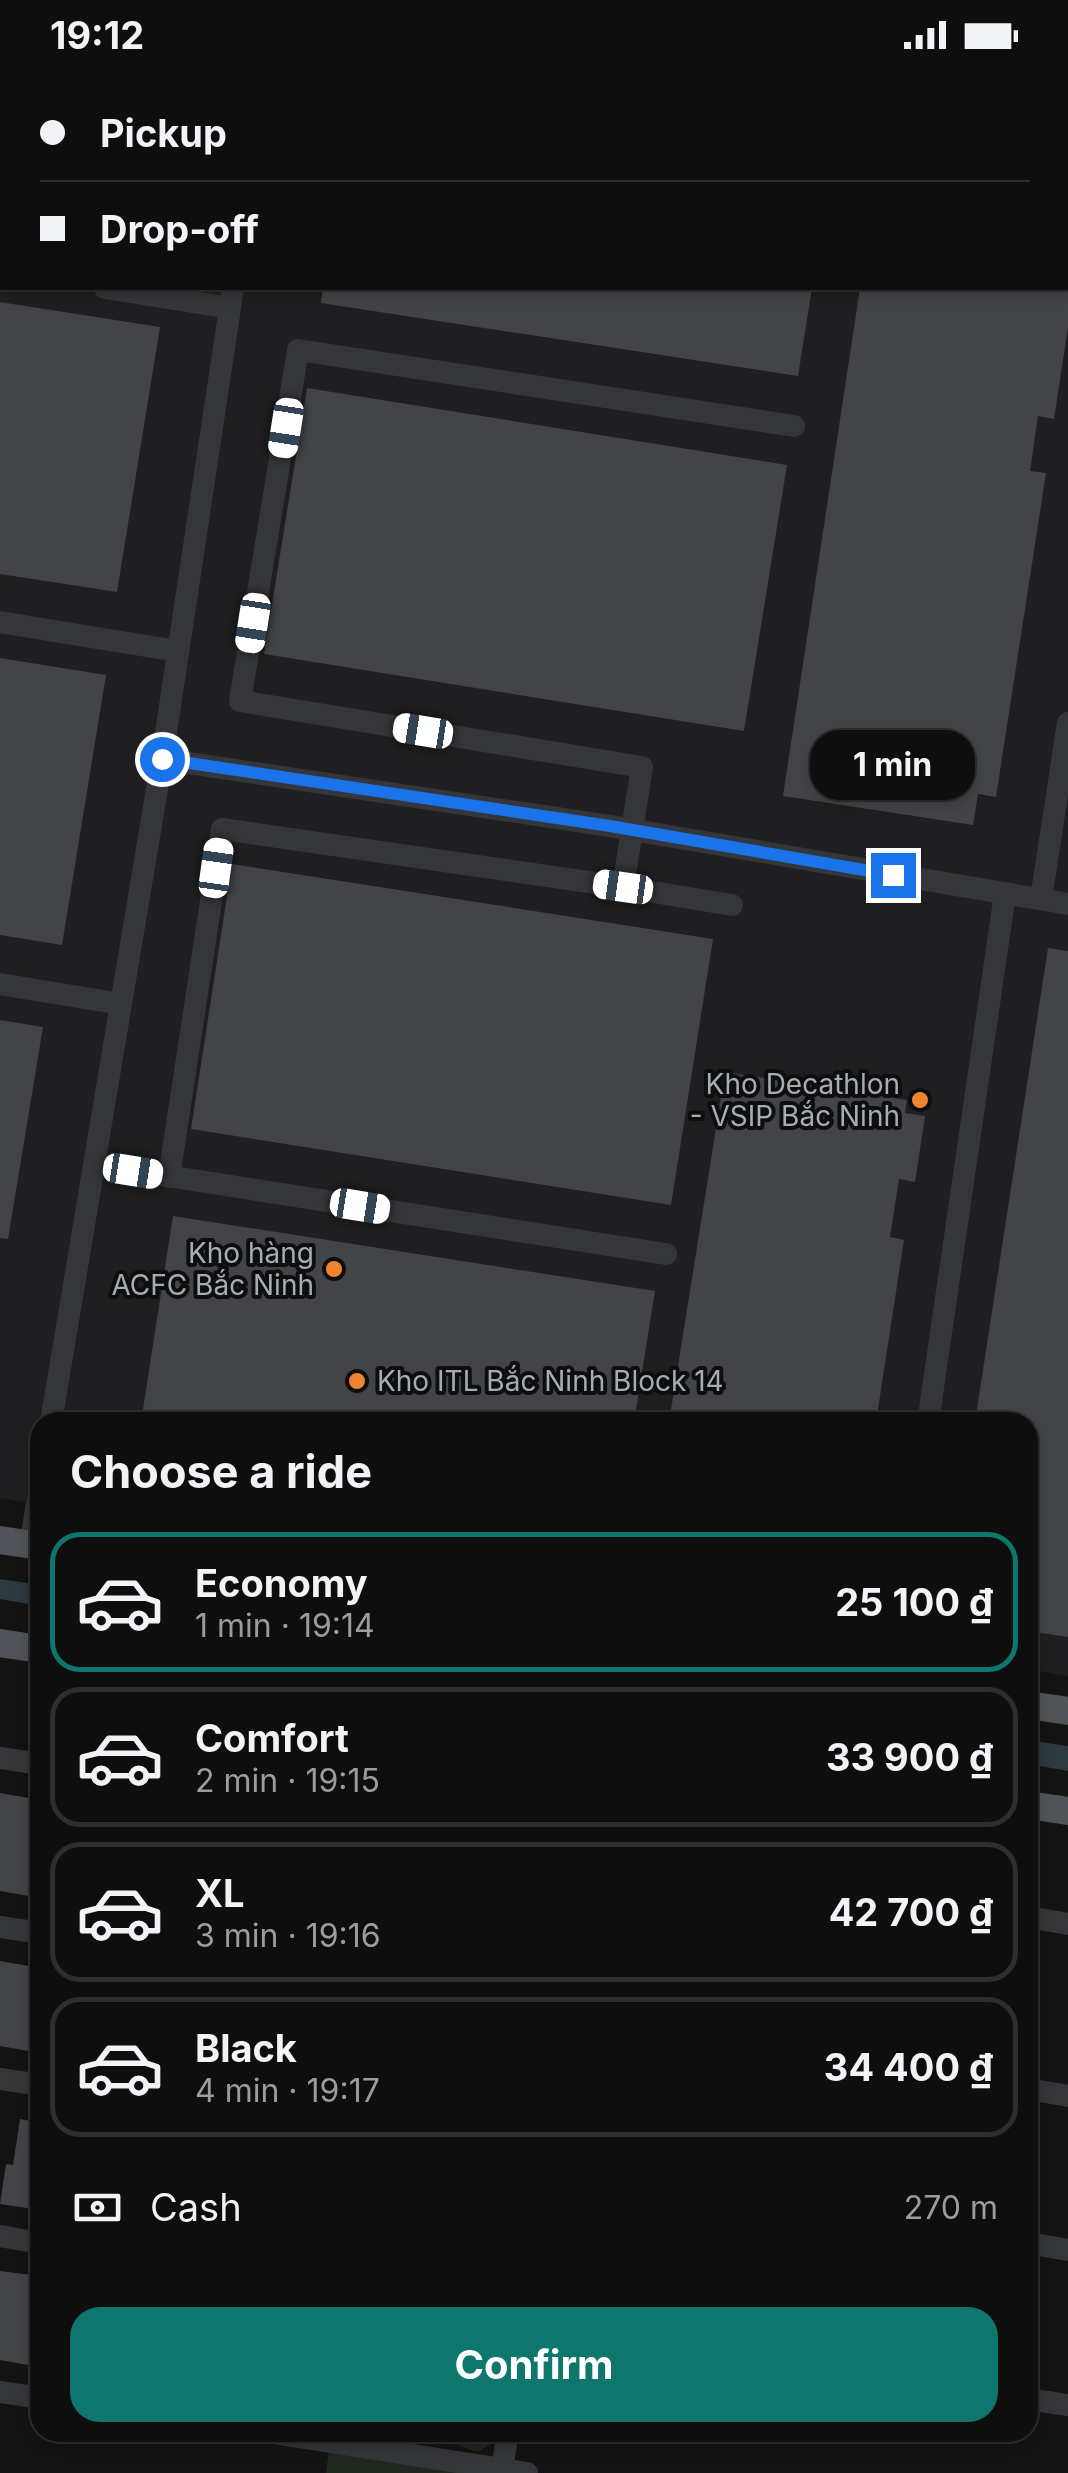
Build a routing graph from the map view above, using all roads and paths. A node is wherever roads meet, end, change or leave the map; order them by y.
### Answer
1 (131, 290) edge
2 (231, 298) edge
3 (794, 426) dead end
4 (0, 622) edge
5 (177, 651) junction
6 (1068, 723) edge
7 (162, 759) junction
8 (632, 830) junction
9 (1059, 843) edge
10 (623, 887) junction
11 (1005, 894) junction
12 (1040, 900) junction
13 (1068, 904) edge
14 (732, 905) dead end
15 (0, 984) edge
16 (122, 1004) junction
17 (97, 1166) junction
18 (169, 1177) junction
19 (666, 1254) dead end
20 (53, 1412) edge
21 (929, 1412) edge
22 (0, 1540) edge
23 (30, 1544) edge
24 (0, 1643) edge
25 (30, 1648) edge
26 (1038, 1706) edge
27 (1068, 1711) edge
28 (0, 1758) edge
29 (30, 1762) edge
30 (1038, 1806) edge
31 (1068, 1811) edge
32 (1038, 1920) edge
33 (1068, 1924) edge
34 (0, 1927) edge
35 (30, 1932) edge
36 (0, 2078) edge
37 (30, 2083) edge
38 (1038, 2091) edge
39 (1068, 2096) edge
40 (0, 2236) edge
41 (30, 2241) edge
42 (1038, 2246) edge
43 (1068, 2250) edge
44 (0, 2392) edge
45 (30, 2396) edge
46 (1038, 2401) edge
47 (1068, 2406) edge
48 (330, 2442) edge
49 (434, 2442) edge
50 (506, 2442) edge
51 (432, 2458) junction
52 (502, 2468) junction
53 (527, 2473) edge

1 - 2 street
2 - 5 street
3 - 8 street
4 - 5 street
5 - 7 street
6 - 9 street
7 - 8 street
7 - 16 street
8 - 10 street
8 - 11 street
9 - 12 street
10 - 14 street
10 - 18 street
11 - 12 street
11 - 21 street
12 - 13 street
15 - 16 street
16 - 17 street
17 - 18 street
17 - 20 street
18 - 19 street
22 - 23 main road
24 - 25 main road
26 - 27 main road
28 - 29 street
30 - 31 main road
32 - 33 street
34 - 35 street
36 - 37 street
38 - 39 street
40 - 41 street
42 - 43 street
44 - 45 street
46 - 47 street
48 - 51 street
49 - 51 street
50 - 52 street
51 - 52 street
52 - 53 street

